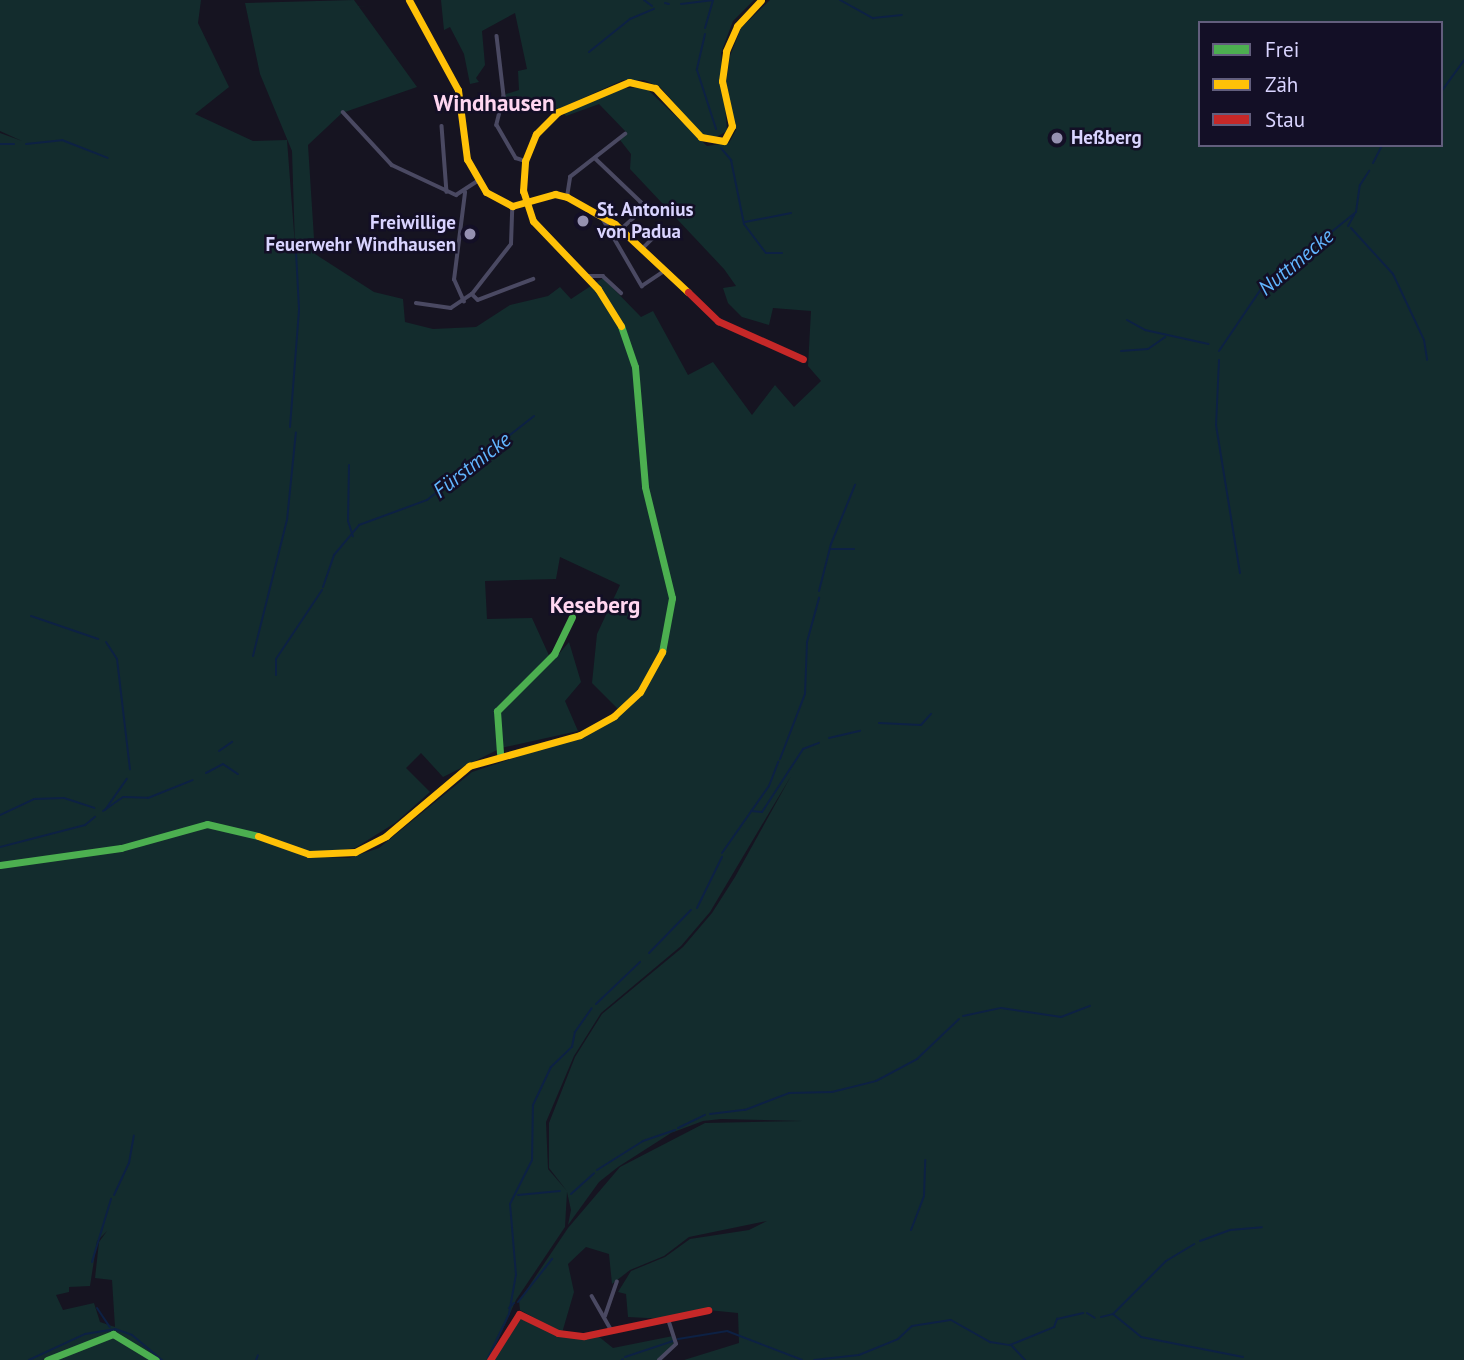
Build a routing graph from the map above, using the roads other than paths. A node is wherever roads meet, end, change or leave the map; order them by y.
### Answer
1 (409, 0) edge
2 (761, 0) edge
3 (497, 36) dead end
4 (343, 112) dead end
5 (442, 126) dead end
6 (625, 134) dead end
7 (595, 158) junction
8 (525, 161) junction
9 (479, 180) junction
10 (447, 192) junction
11 (465, 192) junction
12 (567, 197) junction
13 (526, 205) junction
14 (512, 206) junction
15 (602, 217) junction
16 (621, 230) junction
17 (657, 234) dead end
18 (641, 250) junction
19 (664, 271) junction
20 (587, 276) junction
21 (533, 278) dead end
22 (621, 293) dead end
23 (472, 295) junction
24 (464, 302) junction
25 (416, 303) dead end
26 (803, 359) dead end
27 (572, 617) dead end
28 (500, 753) junction
29 (0, 866) edge
30 (617, 1282) dead end
31 (593, 1296) dead end
32 (708, 1310) dead end
33 (605, 1316) junction
34 (669, 1322) junction
35 (612, 1331) junction
36 (47, 1360) edge
37 (156, 1360) edge
38 (490, 1360) edge
39 (659, 1360) edge

1 - 9 main road
2 - 8 main road
3 - 8 street
4 - 10 street
5 - 10 street
6 - 7 street
7 - 12 street
7 - 16 street
8 - 13 main road
9 - 11 street
9 - 14 main road
10 - 11 street
11 - 24 street
12 - 13 main road
12 - 15 main road
13 - 14 main road
13 - 20 main road
14 - 23 street
15 - 16 main road
15 - 19 street
16 - 18 main road
17 - 18 street
18 - 19 main road
19 - 26 main road
20 - 22 street
20 - 28 main road
21 - 23 street
23 - 24 street
24 - 25 street
27 - 28 main road
28 - 29 main road
30 - 33 street
31 - 33 street
32 - 34 main road
33 - 35 street
34 - 35 main road
34 - 39 street
35 - 38 main road
36 - 37 main road

